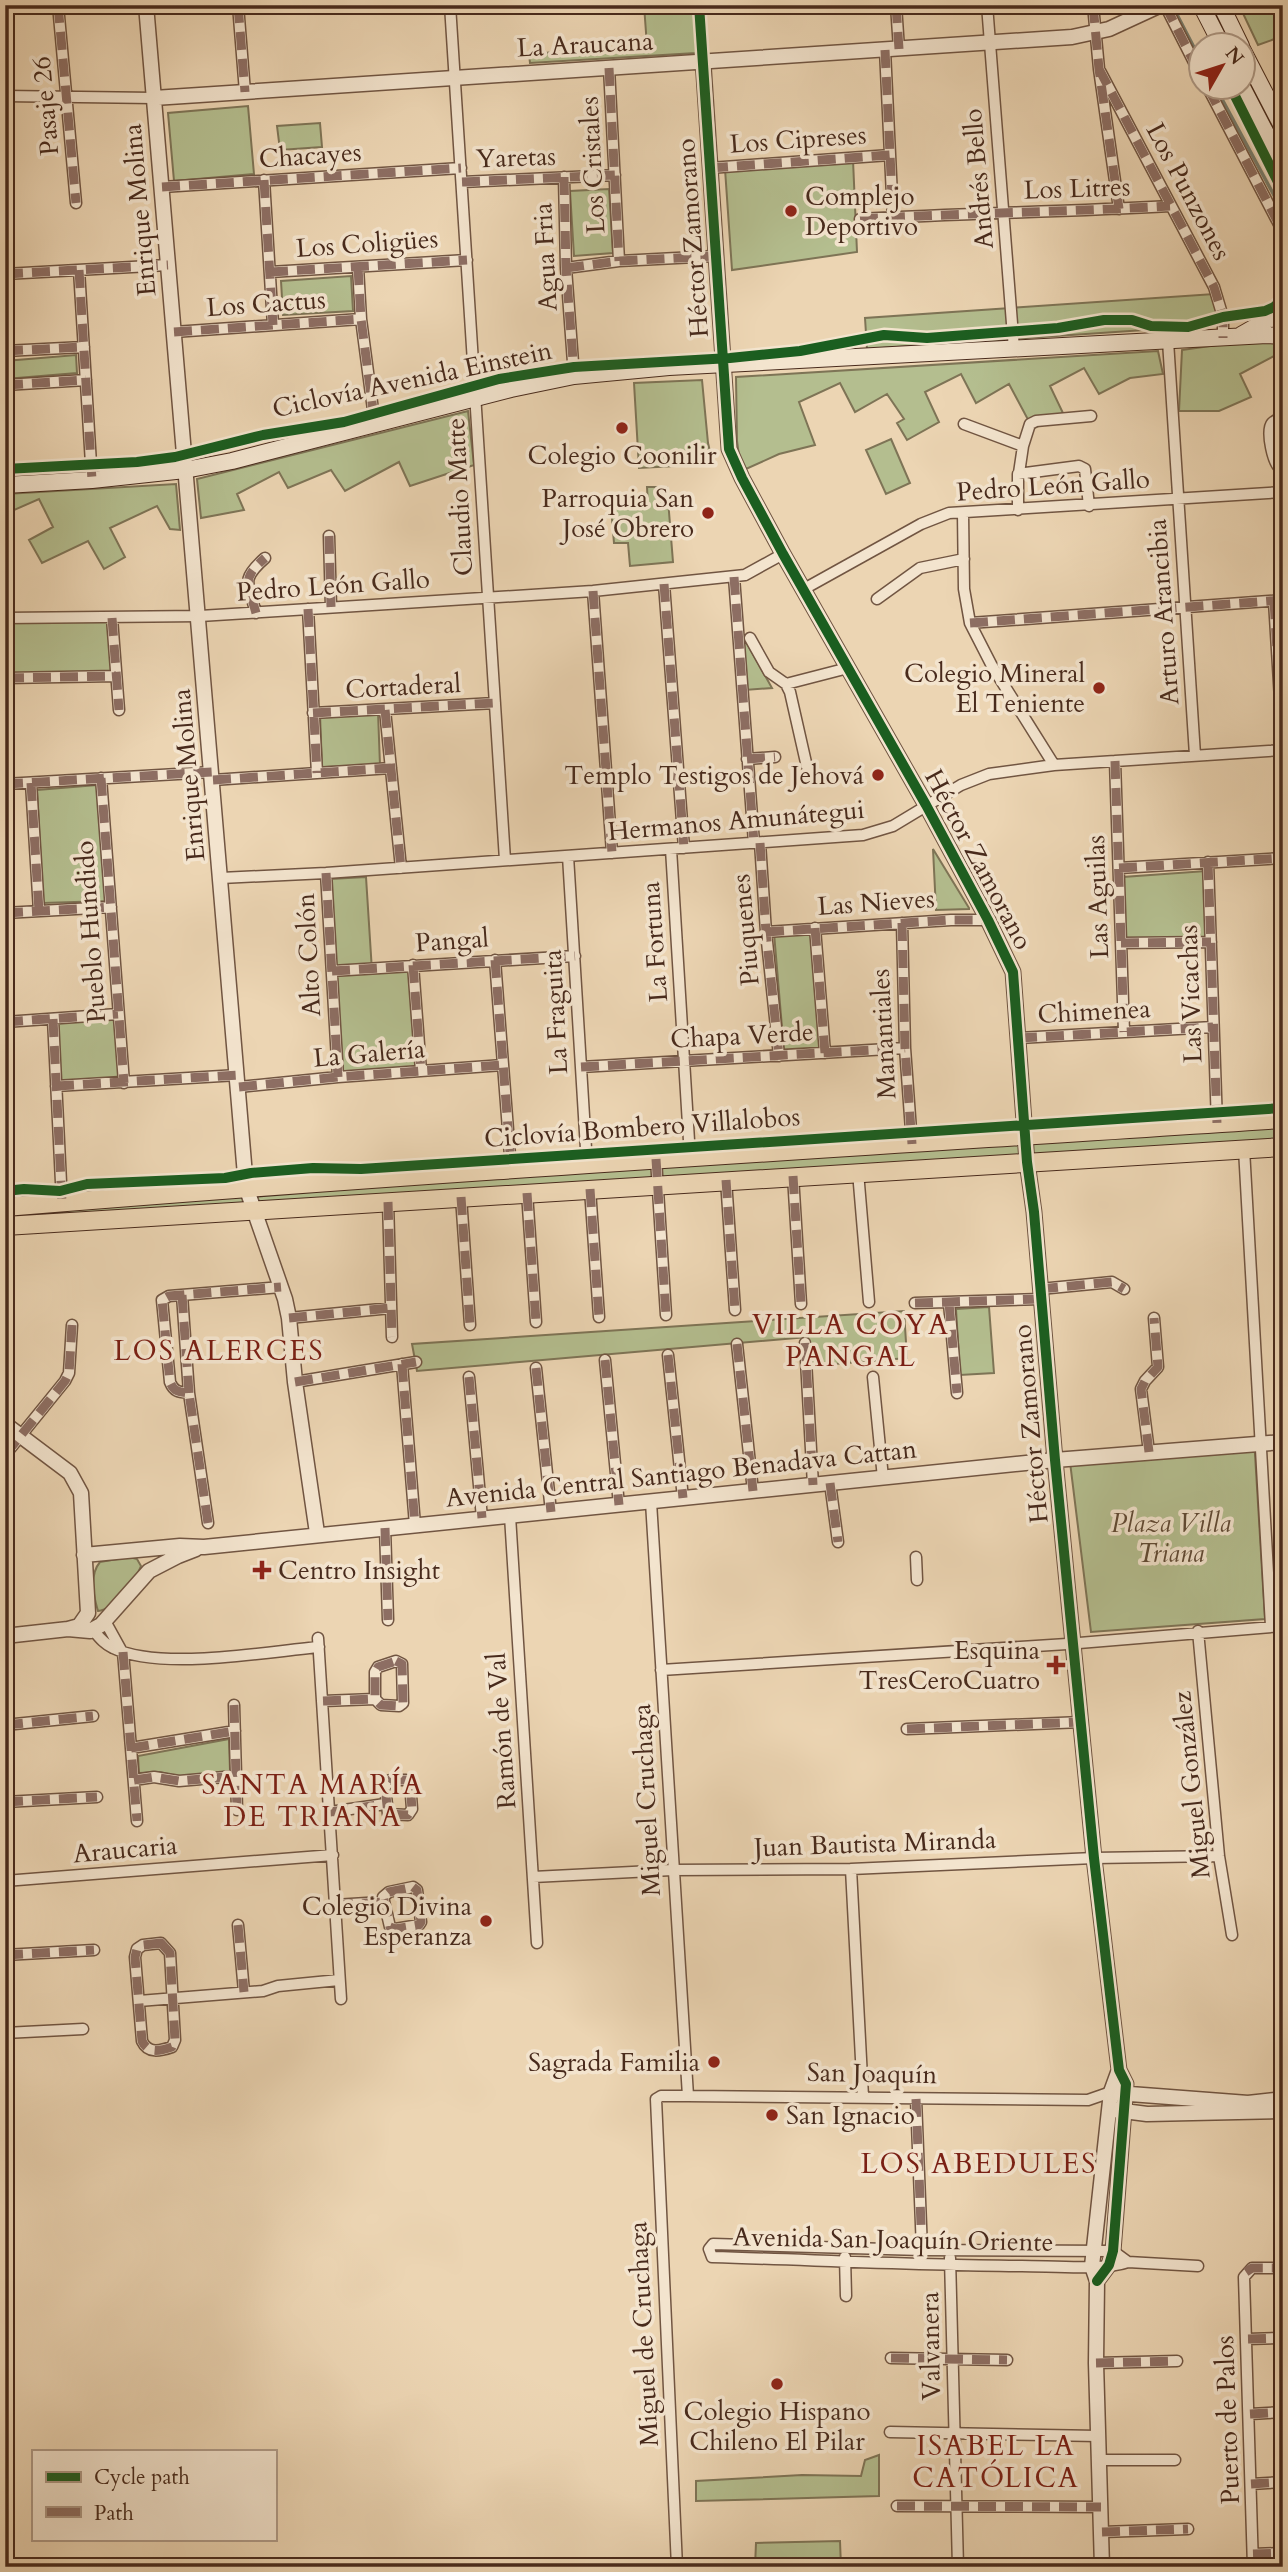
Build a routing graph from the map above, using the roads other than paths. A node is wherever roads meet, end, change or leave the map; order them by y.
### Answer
1 (58, 5) edge
2 (146, 5) edge
3 (238, 5) edge
4 (450, 5) edge
5 (699, 5) edge
6 (896, 5) edge
7 (987, 5) edge
8 (1093, 5) edge
9 (1163, 5) edge
10 (1201, 5) edge
11 (1221, 5) edge
12 (1215, 32) edge
13 (1234, 32) edge
14 (1095, 34) junction
15 (990, 43) junction
16 (1186, 48) edge
17 (892, 49) junction
18 (703, 61) junction
19 (609, 68) junction
20 (1099, 69) junction
21 (1256, 75) edge
22 (455, 78) junction
23 (245, 92) junction
24 (5, 96) edge
25 (66, 97) junction
26 (154, 98) junction
27 (1215, 102) edge
28 (1250, 102) edge
29 (1283, 128) edge
30 (890, 155) junction
31 (1283, 166) edge
32 (461, 168) junction
33 (710, 168) junction
34 (615, 175) junction
35 (5, 176) edge
36 (564, 177) junction
37 (264, 180) junction
38 (462, 182) junction
39 (162, 187) junction
40 (76, 203) dead end
41 (1170, 206) junction
42 (7, 209) dead end
43 (1119, 209) junction
44 (1003, 213) junction
45 (893, 217) junction
46 (860, 219) dead end
47 (1283, 232) edge
48 (715, 256) junction
49 (467, 260) junction
50 (620, 261) junction
51 (168, 265) junction
52 (358, 267) junction
53 (566, 268) junction
54 (79, 270) junction
55 (270, 272) junction
56 (5, 274) edge
57 (1278, 316) edge
58 (361, 319) junction
59 (273, 325) junction
60 (174, 332) junction
61 (1283, 336) edge
62 (1230, 338) junction
63 (1168, 341) junction
64 (84, 347) junction
65 (1014, 349) junction
66 (5, 351) edge
67 (722, 364) junction
68 (574, 376) junction
69 (86, 380) junction
70 (5, 385) edge
71 (476, 397) junction
72 (1091, 416) dead end
73 (1283, 418) edge
74 (964, 424) dead end
75 (375, 425) junction
76 (1023, 446) junction
77 (186, 470) junction
78 (1283, 471) edge
79 (1019, 472) junction
80 (92, 480) junction
81 (5, 485) edge
82 (1283, 492) edge
83 (1178, 499) junction
84 (1089, 506) junction
85 (1018, 510) junction
86 (963, 513) junction
87 (329, 536) dead end
88 (783, 554) junction
89 (265, 558) dead end
90 (964, 559) junction
91 (734, 577) junction
92 (664, 584) junction
93 (804, 589) junction
94 (593, 591) junction
95 (488, 598) junction
96 (877, 599) dead end
97 (1278, 601) edge
98 (331, 607) junction
99 (1185, 607) junction
100 (308, 609) junction
101 (256, 613) junction
102 (200, 616) junction
103 (5, 618) edge
104 (112, 618) junction
105 (970, 622) junction
106 (750, 638) dead end
107 (848, 668) junction
108 (5, 672) edge
109 (116, 676) junction
110 (6, 678) edge
111 (786, 684) junction
112 (495, 703) junction
113 (8, 706) dead end
114 (119, 709) dead end
115 (385, 710) junction
116 (313, 713) junction
117 (1283, 750) edge
118 (1195, 755) junction
119 (775, 757) dead end
120 (747, 759) junction
121 (1115, 761) junction
122 (1054, 765) junction
123 (807, 766) dead end
124 (391, 768) junction
125 (317, 773) junction
126 (212, 776) junction
127 (102, 778) junction
128 (31, 783) junction
129 (5, 785) edge
130 (926, 805) junction
131 (757, 843) junction
132 (684, 848) junction
133 (671, 849) junction
134 (612, 853) junction
135 (568, 856) junction
136 (1283, 858) edge
137 (505, 860) junction
138 (1208, 862) junction
139 (401, 868) junction
140 (1119, 868) junction
141 (326, 873) junction
142 (221, 877) junction
143 (111, 907) junction
144 (39, 911) junction
145 (5, 913) edge
146 (988, 920) junction
147 (902, 923) junction
148 (815, 928) junction
149 (766, 932) junction
150 (1211, 942) junction
151 (1121, 943) junction
152 (575, 956) junction
153 (495, 960) junction
154 (413, 965) junction
155 (332, 971) junction
156 (118, 1014) junction
157 (53, 1019) junction
158 (5, 1022) edge
159 (1213, 1027) junction
160 (1124, 1032) junction
161 (1019, 1038) junction
162 (905, 1048) junction
163 (825, 1053) junction
164 (779, 1056) junction
165 (684, 1061) junction
166 (503, 1065) junction
167 (581, 1067) junction
168 (421, 1071) junction
169 (338, 1077) junction
170 (239, 1081) junction
171 (124, 1083) junction
172 (57, 1086) junction
173 (1283, 1119) edge
174 (1217, 1124) junction
175 (1026, 1136) junction
176 (912, 1144) junction
177 (1283, 1147) edge
178 (1244, 1149) junction
179 (690, 1157) junction
180 (656, 1159) junction
181 (1027, 1162) junction
182 (587, 1165) junction
183 (511, 1169) junction
184 (858, 1172) junction
185 (793, 1176) junction
186 (726, 1180) junction
187 (657, 1185) junction
188 (247, 1187) junction
189 (590, 1189) junction
190 (527, 1193) junction
191 (461, 1197) junction
192 (388, 1202) junction
193 (62, 1203) junction
194 (5, 1207) edge
195 (253, 1210) junction
196 (5, 1226) edge
197 (281, 1287) junction
198 (1124, 1289) dead end
199 (183, 1294) junction
200 (1041, 1294) junction
201 (869, 1302) dead end
202 (915, 1303) dead end
203 (949, 1303) junction
204 (801, 1304) dead end
205 (391, 1308) junction
206 (735, 1310) dead end
207 (666, 1315) dead end
208 (599, 1317) dead end
209 (289, 1318) junction
210 (1154, 1318) dead end
211 (536, 1322) dead end
212 (72, 1325) dead end
213 (470, 1325) dead end
214 (392, 1336) dead end
215 (805, 1343) dead end
216 (737, 1344) dead end
217 (668, 1355) dead end
218 (605, 1360) dead end
219 (416, 1362) dead end
220 (402, 1364) junction
221 (536, 1368) dead end
222 (469, 1377) dead end
223 (873, 1377) dead end
224 (295, 1382) junction
225 (189, 1393) junction
226 (957, 1393) dead end
227 (5, 1424) edge
228 (21, 1435) junction
229 (1283, 1442) edge
230 (1262, 1443) junction
231 (1149, 1452) junction
232 (5, 1455) edge
233 (1055, 1460) junction
234 (883, 1478) junction
235 (830, 1483) junction
236 (813, 1485) junction
237 (753, 1491) junction
238 (683, 1498) junction
239 (650, 1502) junction
240 (619, 1505) junction
241 (551, 1512) junction
242 (510, 1516) junction
243 (482, 1518) junction
244 (208, 1523) dead end
245 (415, 1525) junction
246 (385, 1528) junction
247 (317, 1534) junction
248 (838, 1542) dead end
249 (204, 1546) junction
250 (142, 1549) junction
251 (84, 1555) junction
252 (916, 1557) dead end
253 (149, 1571) junction
254 (917, 1580) dead end
255 (88, 1613) junction
256 (388, 1620) dead end
257 (99, 1626) junction
258 (1277, 1626) edge
259 (68, 1629) junction
260 (1198, 1631) junction
261 (5, 1636) edge
262 (1073, 1643) junction
263 (123, 1652) junction
264 (661, 1670) junction
265 (375, 1699) dead end
266 (323, 1701) junction
267 (234, 1704) dead end
268 (93, 1716) dead end
269 (1082, 1722) junction
270 (5, 1725) edge
271 (907, 1729) dead end
272 (235, 1731) junction
273 (131, 1748) junction
274 (236, 1776) junction
275 (134, 1780) junction
276 (97, 1797) dead end
277 (5, 1802) edge
278 (385, 1804) dead end
279 (237, 1810) dead end
280 (330, 1812) junction
281 (137, 1821) dead end
282 (333, 1855) junction
283 (1219, 1856) junction
284 (1094, 1858) junction
285 (851, 1869) junction
286 (672, 1870) junction
287 (533, 1877) junction
288 (5, 1881) edge
289 (382, 1902) junction
290 (335, 1905) junction
291 (238, 1925) dead end
292 (1232, 1935) dead end
293 (537, 1943) dead end
294 (94, 1950) dead end
295 (5, 1955) edge
296 (339, 1980) junction
297 (244, 1992) junction
298 (173, 1997) junction
299 (341, 1999) dead end
300 (139, 2001) junction
301 (83, 2029) dead end
302 (5, 2034) edge
303 (1119, 2094) junction
304 (688, 2096) junction
305 (863, 2097) junction
306 (656, 2099) joint
307 (916, 2099) junction
308 (1283, 2099) edge
309 (1088, 2100) junction
310 (1110, 2109) junction
311 (1283, 2111) edge
312 (1125, 2112) junction
313 (844, 2248) junction
314 (922, 2250) junction
315 (950, 2250) junction
316 (1095, 2251) junction
317 (1111, 2258) junction
318 (845, 2262) junction
319 (951, 2265) junction
320 (1092, 2266) junction
321 (1198, 2266) dead end
322 (1283, 2268) edge
323 (1097, 2281) junction
324 (846, 2296) dead end
325 (1283, 2338) edge
326 (1248, 2339) junction
327 (891, 2358) dead end
328 (953, 2359) junction
329 (1007, 2360) dead end
330 (1177, 2361) dead end
331 (1096, 2363) junction
332 (1283, 2412) edge
333 (1250, 2414) junction
334 (890, 2432) dead end
335 (954, 2432) junction
336 (1098, 2436) junction
337 (1099, 2460) junction
338 (1175, 2460) dead end
339 (1283, 2482) edge
340 (1251, 2484) junction
341 (897, 2506) dead end
342 (957, 2506) junction
343 (1101, 2507) junction
344 (1188, 2529) dead end
345 (1102, 2532) junction
346 (1283, 2553) edge
347 (1253, 2554) junction
348 (677, 2567) edge
349 (958, 2567) edge
350 (1102, 2567) edge
351 (1253, 2567) edge

1 - 25 street, Pasaje 26
2 - 26 street, Enrique Molina
3 - 23 street
4 - 22 street, Claudio Matte
5 - 18 street, Héctor Zamorano
6 - 17 street
7 - 15 street, Andrés Bello
8 - 14 street
9 - 14 street, La Araucana
9 - 16 street
10 - 12 main road
11 - 13 main road
14 - 15 street, La Araucana
14 - 20 street
15 - 17 street, La Araucana
15 - 44 street, Andrés Bello
17 - 18 street, La Araucana
17 - 30 street
18 - 19 street, La Araucana
18 - 33 street, Héctor Zamorano
19 - 22 street, La Araucana
19 - 34 street, Los Cristales
20 - 41 street, Los Punzones
20 - 43 street
21 - 29 main road
22 - 23 street, La Araucana
22 - 32 street, Claudio Matte
23 - 26 street, La Araucana
24 - 25 street, La Araucana
25 - 26 street, La Araucana
25 - 40 street, Pasaje 26
26 - 39 street, Enrique Molina
27 - 47 street
28 - 31 main road
30 - 33 street, Los Cipreses
30 - 45 street
32 - 37 street, Chacayes
32 - 38 street, Claudio Matte
33 - 48 street, Héctor Zamorano
34 - 36 street, Yaretas
34 - 50 street, Los Cristales
35 - 42 street
36 - 38 street, Yaretas
36 - 53 street, Agua Fria
37 - 39 street, Chacayes
37 - 55 street
38 - 49 street, Claudio Matte
39 - 51 street, Enrique Molina
41 - 43 street, Los Litres
41 - 62 street, Los Punzones
43 - 44 street, Los Litres
44 - 45 street, Los Litres
44 - 65 street, Andrés Bello
45 - 46 street, Los Litres
48 - 50 street
48 - 67 street, Héctor Zamorano
49 - 52 street, Los Coligües
49 - 71 street, Claudio Matte
50 - 53 street
51 - 54 street
51 - 60 street, Enrique Molina
52 - 55 street, Los Coligües
52 - 58 street
53 - 68 street, Agua Fria
54 - 56 street
54 - 64 street
55 - 59 street
57 - 62 main road
58 - 59 street, Los Cactus
58 - 75 street
59 - 60 street, Los Cactus
60 - 77 street, Enrique Molina
61 - 62 main road
62 - 63 main road
63 - 65 main road
63 - 83 street, Arturo Arancibia
64 - 66 street
64 - 69 street
65 - 67 main road
67 - 68 main road
67 - 88 street, Héctor Zamorano
68 - 71 main road
69 - 70 street
69 - 80 street
71 - 75 main road
71 - 95 street, Claudio Matte
72 - 76 street
73 - 78 street
74 - 76 street
75 - 77 main road
76 - 79 street
77 - 80 main road
77 - 102 street, Enrique Molina
79 - 84 street
79 - 85 street
80 - 81 main road
82 - 83 street, Pedro León Gallo
83 - 84 street, Pedro León Gallo
83 - 99 street, Arturo Arancibia
84 - 85 street, Pedro León Gallo
85 - 86 street, Pedro León Gallo
86 - 90 street
86 - 93 street, Pedro León Gallo
87 - 98 street
88 - 91 street, Pedro León Gallo
88 - 93 street, Héctor Zamorano
89 - 101 street
90 - 96 street
90 - 105 street
91 - 92 street, Pedro León Gallo
91 - 120 street, Piuquenes
92 - 94 street, Pedro León Gallo
92 - 132 street
93 - 107 street, Héctor Zamorano
94 - 95 street, Pedro León Gallo
94 - 134 street
95 - 98 street, Pedro León Gallo
95 - 112 street, Claudio Matte
97 - 99 street
97 - 117 street
98 - 100 street, Pedro León Gallo
99 - 105 street
99 - 118 street, Arturo Arancibia
100 - 101 street, Pedro León Gallo
100 - 116 street
101 - 102 street, Pedro León Gallo
102 - 104 street, Pedro León Gallo
102 - 126 street, Enrique Molina
103 - 104 street, Pedro León Gallo
104 - 109 street
105 - 122 street
106 - 111 street
107 - 111 street
107 - 130 street, Héctor Zamorano
108 - 110 street
109 - 110 street
109 - 114 street
110 - 113 street
111 - 123 street
112 - 115 street, Cortaderal
112 - 137 street, Claudio Matte
115 - 116 street, Cortaderal
115 - 124 street
116 - 125 street
117 - 118 street, Hermanos Amunátegui
118 - 121 street, Hermanos Amunátegui
119 - 120 street
120 - 131 street, Piuquenes
121 - 122 street, Hermanos Amunátegui
121 - 140 street, Las Aguilas
122 - 130 street, Hermanos Amunátegui
124 - 125 street
124 - 139 street
125 - 126 street
126 - 127 street
126 - 142 street, Enrique Molina
127 - 128 street
127 - 143 street, Pueblo Hundido
128 - 129 street
128 - 144 street
130 - 131 street, Hermanos Amunátegui
130 - 146 street, Héctor Zamorano
131 - 132 street, Hermanos Amunátegui
131 - 149 street, Piuquenes
132 - 133 street, Hermanos Amunátegui
133 - 134 street, Hermanos Amunátegui
133 - 165 street, La Fortuna
134 - 135 street, Hermanos Amunátegui
135 - 137 street, Hermanos Amunátegui
135 - 152 street, La Fraguita
136 - 138 street
137 - 139 street, Hermanos Amunátegui
138 - 140 street
138 - 150 street, Las Vicachas
139 - 141 street, Hermanos Amunátegui
140 - 151 street, Las Aguilas
141 - 142 street, Hermanos Amunátegui
141 - 155 street, Alto Colón
142 - 170 street, Enrique Molina
143 - 144 street
143 - 156 street, Pueblo Hundido
144 - 145 street
146 - 147 street, Las Nieves
146 - 161 street, Héctor Zamorano
147 - 148 street, Las Nieves
147 - 162 street, Manantiales
148 - 149 street, Las Nieves
148 - 163 street
149 - 164 street, Piuquenes
150 - 151 street
150 - 159 street, Las Vicachas
151 - 160 street, Las Aguilas
152 - 153 street, Pangal
152 - 167 street, La Fraguita
153 - 154 street, Pangal
153 - 166 street
154 - 155 street, Pangal
154 - 168 street
155 - 169 street, Alto Colón
156 - 157 street
156 - 171 street, Pueblo Hundido
157 - 158 street
157 - 172 street
159 - 160 street, Chimenea
159 - 174 street, Las Vicachas
160 - 161 street, Chimenea
161 - 175 street, Héctor Zamorano
162 - 163 street, Chapa Verde
162 - 176 street, Manantiales
163 - 164 street, Chapa Verde
164 - 165 street, Chapa Verde
165 - 167 street, Chapa Verde
165 - 179 street, La Fortuna
166 - 168 street, La Galería
166 - 183 street
167 - 182 street, La Fraguita
168 - 169 street, La Galería
169 - 170 street, La Galería
170 - 171 street, La Galería
170 - 188 street, Enrique Molina
171 - 172 street, La Galería
172 - 193 street
173 - 174 main road
174 - 175 main road
175 - 176 main road
175 - 181 street, Héctor Zamorano
176 - 179 main road
177 - 178 main road
178 - 181 main road
178 - 230 street
179 - 180 main road
180 - 182 main road
180 - 187 street
181 - 184 main road
181 - 200 street, Héctor Zamorano
182 - 183 main road
183 - 188 main road
184 - 185 main road
184 - 201 street
185 - 186 main road
185 - 204 street
186 - 187 main road
186 - 206 street
187 - 189 main road
187 - 207 street
188 - 193 main road
188 - 195 street, Enrique Molina
189 - 190 main road
189 - 208 street
190 - 191 main road
190 - 211 street
191 - 192 main road
191 - 213 street
192 - 195 main road
192 - 205 street
193 - 194 main road
195 - 196 main road
195 - 197 street, Enrique Molina
197 - 199 street
197 - 209 street, Enrique Molina
198 - 200 street
199 - 225 street
199 - 225 street
200 - 203 street
200 - 233 street, Héctor Zamorano
202 - 203 street
203 - 226 street
205 - 209 street
205 - 214 street
209 - 224 street, Enrique Molina
210 - 231 street
212 - 228 street
215 - 236 street
216 - 237 street
217 - 238 street
218 - 240 street
219 - 220 street
220 - 224 street
220 - 245 street
221 - 241 street
222 - 243 street
223 - 234 street
224 - 247 street, Enrique Molina
225 - 244 street
227 - 228 street
228 - 232 street
228 - 251 street
229 - 230 street, Avenida Central Santiago Benadava Cattan
230 - 231 street, Avenida Central Santiago Benadava Cattan
230 - 258 street
231 - 233 street, Avenida Central Santiago Benadava Cattan
233 - 234 street, Avenida Central Santiago Benadava Cattan
233 - 262 street, Héctor Zamorano
234 - 235 street, Avenida Central Santiago Benadava Cattan
235 - 236 street, Avenida Central Santiago Benadava Cattan
235 - 248 street
236 - 237 street, Avenida Central Santiago Benadava Cattan
237 - 238 street, Avenida Central Santiago Benadava Cattan
238 - 239 street, Avenida Central Santiago Benadava Cattan
239 - 240 street, Avenida Central Santiago Benadava Cattan
239 - 264 street, Miguel Cruchaga
240 - 241 street, Avenida Central Santiago Benadava Cattan
241 - 242 street, Avenida Central Santiago Benadava Cattan
242 - 243 street, Avenida Central Santiago Benadava Cattan
242 - 287 street, Ramón de Val
243 - 245 street, Avenida Central Santiago Benadava Cattan
245 - 246 street, Avenida Central Santiago Benadava Cattan
246 - 247 street, Avenida Central Santiago Benadava Cattan
246 - 256 street
247 - 249 street, Avenida Central Santiago Benadava Cattan
249 - 250 street, Avenida Central Santiago Benadava Cattan
249 - 253 street
250 - 251 street, Avenida Central Santiago Benadava Cattan
250 - 253 street
251 - 255 street
252 - 254 street
253 - 257 street
255 - 257 street
255 - 259 street
257 - 259 street
257 - 263 street
258 - 260 street
259 - 261 street
260 - 262 street
260 - 283 street, Miguel González
262 - 264 street
262 - 269 street, Héctor Zamorano
263 - 266 street
263 - 273 street
264 - 286 street, Miguel Cruchaga
265 - 266 street
266 - 280 street
267 - 272 street
268 - 270 street
269 - 271 street
269 - 284 street, Héctor Zamorano
272 - 273 street
272 - 274 street
273 - 275 street
274 - 275 street
274 - 279 street
275 - 281 street
276 - 277 street
278 - 280 street
280 - 282 street
282 - 288 street, Araucaria
282 - 290 street
283 - 284 street, Juan Bautista Miranda
283 - 292 street, Miguel González
284 - 285 street, Juan Bautista Miranda
284 - 303 street, Héctor Zamorano
285 - 286 street, Juan Bautista Miranda
285 - 305 street
286 - 287 street, Juan Bautista Miranda
286 - 304 street, Miguel Cruchaga
287 - 293 street, Ramón de Val
289 - 289 street
289 - 290 street
290 - 296 street
291 - 297 street
294 - 295 street
296 - 297 street
296 - 299 street
297 - 298 street
298 - 300 street
298 - 300 street
298 - 300 street
301 - 302 street
303 - 308 street, San Joaquín
303 - 309 street, San Joaquín
303 - 310 street, Héctor Zamorano
303 - 312 street, Héctor Zamorano
304 - 305 street, San Joaquín
304 - 306 street, San Joaquín
305 - 307 street, San Joaquín
306 - 348 street, Miguel de Cruchaga
307 - 309 street, San Joaquín
307 - 314 street
309 - 310 street, San Joaquín
310 - 312 street, San Joaquín
310 - 316 street, Héctor Zamorano
311 - 312 street, San Joaquín
312 - 317 street, Héctor Zamorano
313 - 314 street, Avenida San Joaquín Oriente
313 - 318 street
313 - 318 street, Avenida San Joaquín Oriente
314 - 315 street, Avenida San Joaquín Oriente
315 - 316 street, Avenida San Joaquín Oriente
315 - 319 street, Valvanera
316 - 317 street, Avenida San Joaquín Oriente
316 - 320 street, Héctor Zamorano
317 - 320 street, Avenida San Joaquín Oriente
317 - 321 street, Avenida San Joaquín Oriente
317 - 323 street
318 - 319 street, Avenida San Joaquín Oriente
318 - 324 street
319 - 320 street, Avenida San Joaquín Oriente
319 - 328 street, Valvanera
320 - 323 street, Héctor Zamorano
322 - 326 street, Puerto de Palos
323 - 331 street, Héctor Zamorano
325 - 326 street
326 - 333 street, Puerto de Palos
327 - 328 street
328 - 329 street
328 - 335 street, Valvanera
330 - 331 street
331 - 336 street, Héctor Zamorano
332 - 333 street
333 - 340 street, Puerto de Palos
334 - 335 street
335 - 336 street
335 - 342 street, Valvanera
336 - 337 street, Héctor Zamorano
337 - 338 street
337 - 343 street, Héctor Zamorano
339 - 340 street
340 - 347 street, Puerto de Palos
341 - 342 street
342 - 343 street
342 - 349 street, Valvanera
343 - 345 street, Héctor Zamorano
344 - 345 street
345 - 350 street, Héctor Zamorano
346 - 347 street
347 - 351 street, Puerto de Palos

